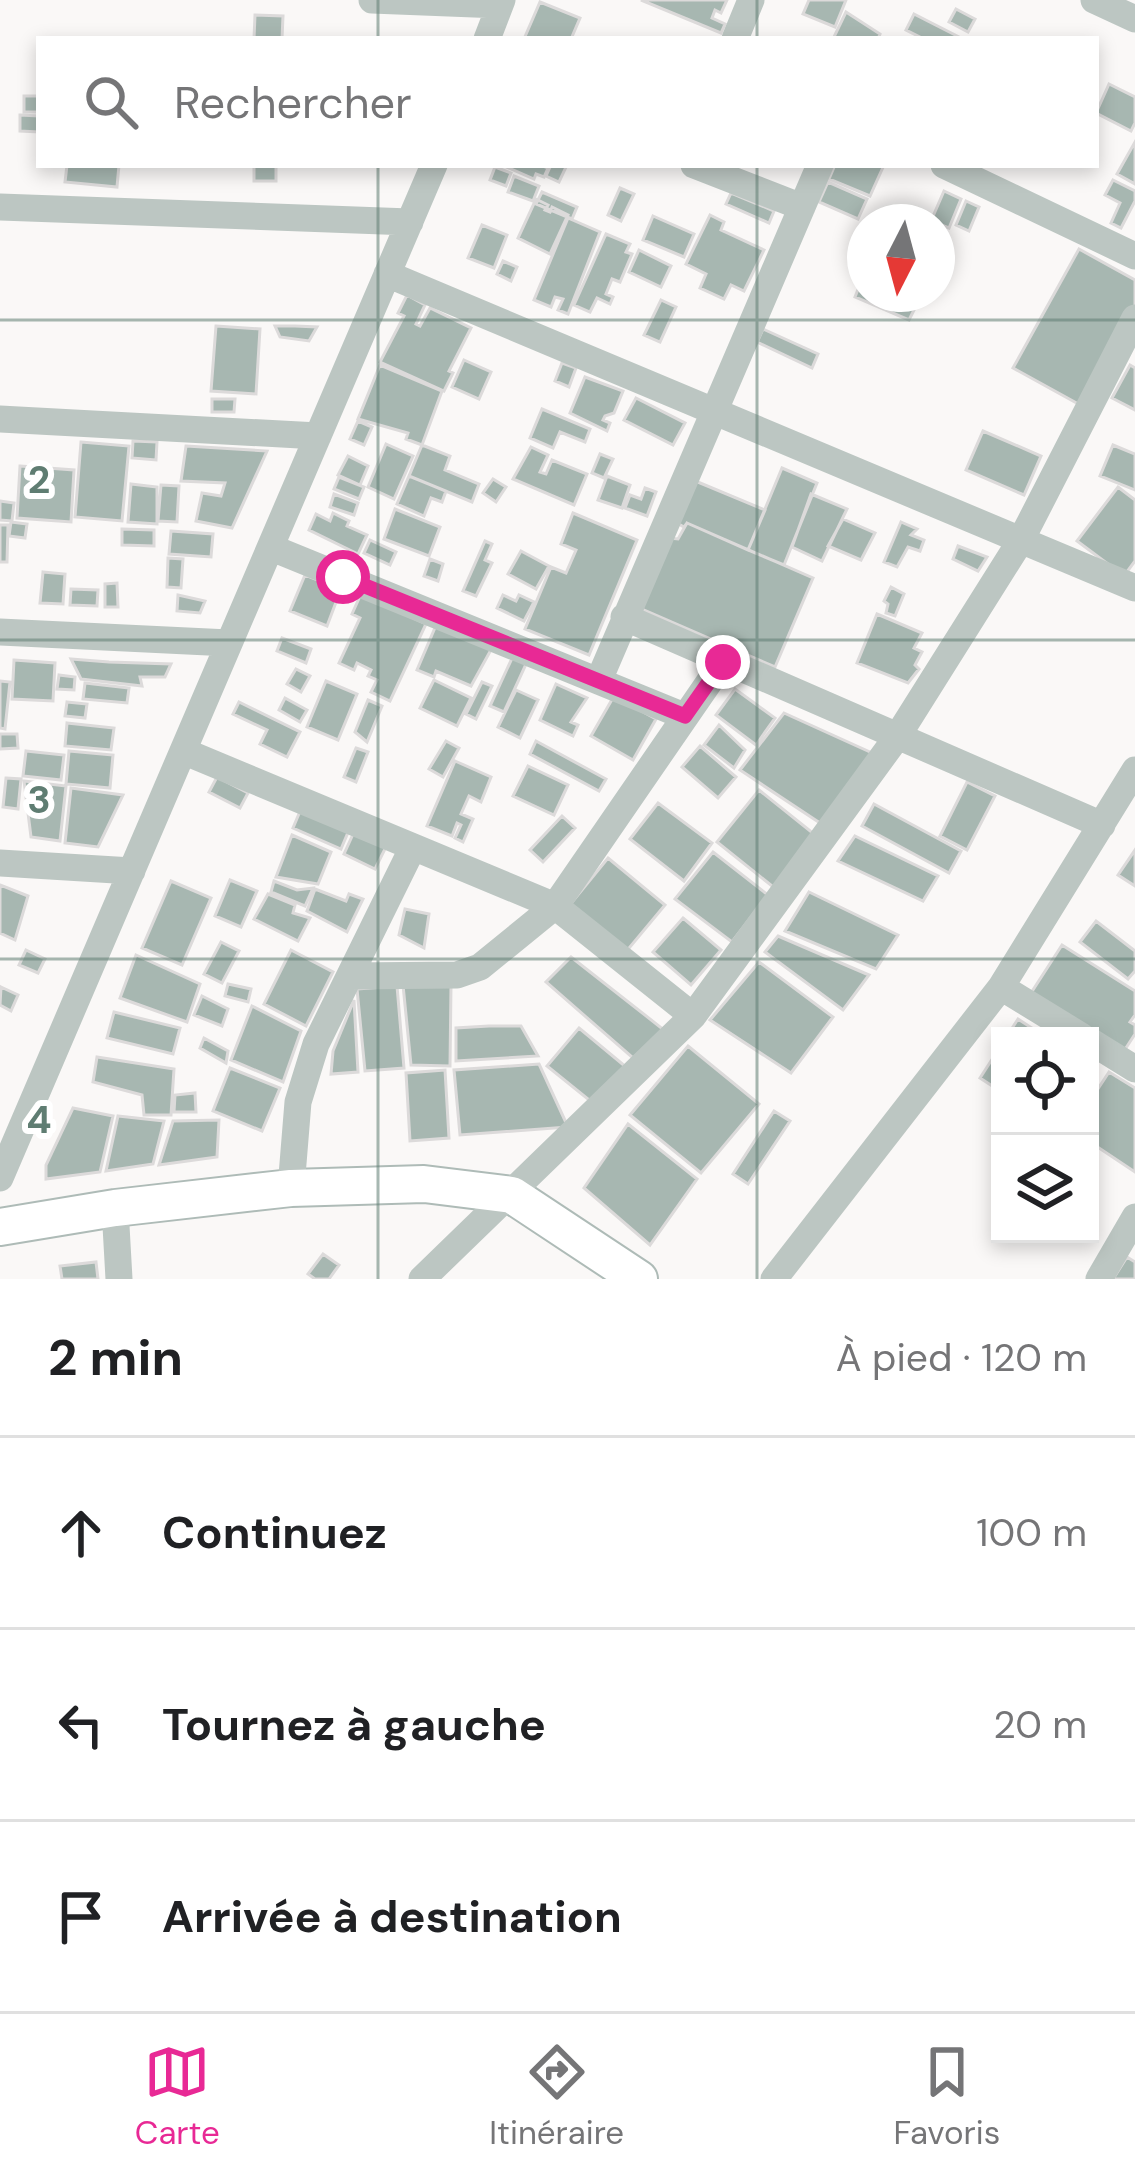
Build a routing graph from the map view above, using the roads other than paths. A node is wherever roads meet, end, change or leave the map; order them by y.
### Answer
1 (372, 0) edge
2 (751, 0) edge
3 (1094, 0) edge
4 (501, 3) edge
5 (1135, 19) edge
6 (488, 36) edge
7 (736, 36) edge
8 (433, 168) edge
9 (702, 168) edge
10 (819, 168) edge
11 (950, 168) edge
12 (0, 207) edge
13 (802, 207) junction
14 (410, 222) junction
15 (1135, 256) edge
16 (387, 274) junction
17 (1135, 318) edge
18 (712, 413) junction
19 (0, 419) edge
20 (318, 436) junction
21 (1021, 540) junction
22 (272, 548) junction
23 (1135, 588) edge
24 (625, 617) junction
25 (0, 632) edge
26 (229, 643) junction
27 (723, 662) junction
28 (599, 680) junction
29 (685, 716) junction
30 (897, 737) junction
31 (183, 751) junction
32 (1135, 770) edge
33 (1126, 804) edge
34 (1102, 825) junction
35 (413, 847) junction
36 (0, 863) edge
37 (132, 871) junction
38 (555, 906) junction
39 (350, 976) junction
40 (1001, 987) junction
41 (693, 1016) junction
42 (1066, 1027) edge
43 (1099, 1047) edge
44 (1135, 1069) edge
45 (0, 1178) edge
46 (291, 1188) junction
47 (512, 1195) junction
48 (115, 1208) junction
49 (1135, 1217) edge
50 (0, 1227) edge
51 (119, 1279) edge
52 (422, 1279) edge
53 (639, 1279) edge
54 (774, 1279) edge
55 (1099, 1279) edge

1 - 4 street
2 - 7 street
3 - 5 street
4 - 6 street
8 - 14 street
9 - 13 street
10 - 13 street
11 - 15 street
12 - 14 street
13 - 18 street
14 - 16 street
16 - 18 street
16 - 20 street
17 - 21 street
18 - 21 street
18 - 24 street
19 - 20 street
20 - 22 street
21 - 23 street
21 - 30 street
22 - 26 street
22 - 28 street
24 - 27 street
24 - 28 street
25 - 26 street
26 - 31 street
27 - 29 street
27 - 30 street
28 - 29 street
29 - 38 street
30 - 34 street
30 - 41 street
31 - 35 street
31 - 37 street
32 - 33 street
33 - 34 street
34 - 40 street
35 - 38 street
35 - 39 street
36 - 37 street
37 - 45 street
38 - 39 street
38 - 41 street
39 - 46 street
40 - 42 street
40 - 54 street
41 - 47 street
43 - 44 street
46 - 47 street
46 - 48 street
47 - 52 street
47 - 53 street
48 - 50 street
48 - 51 street
49 - 55 street

